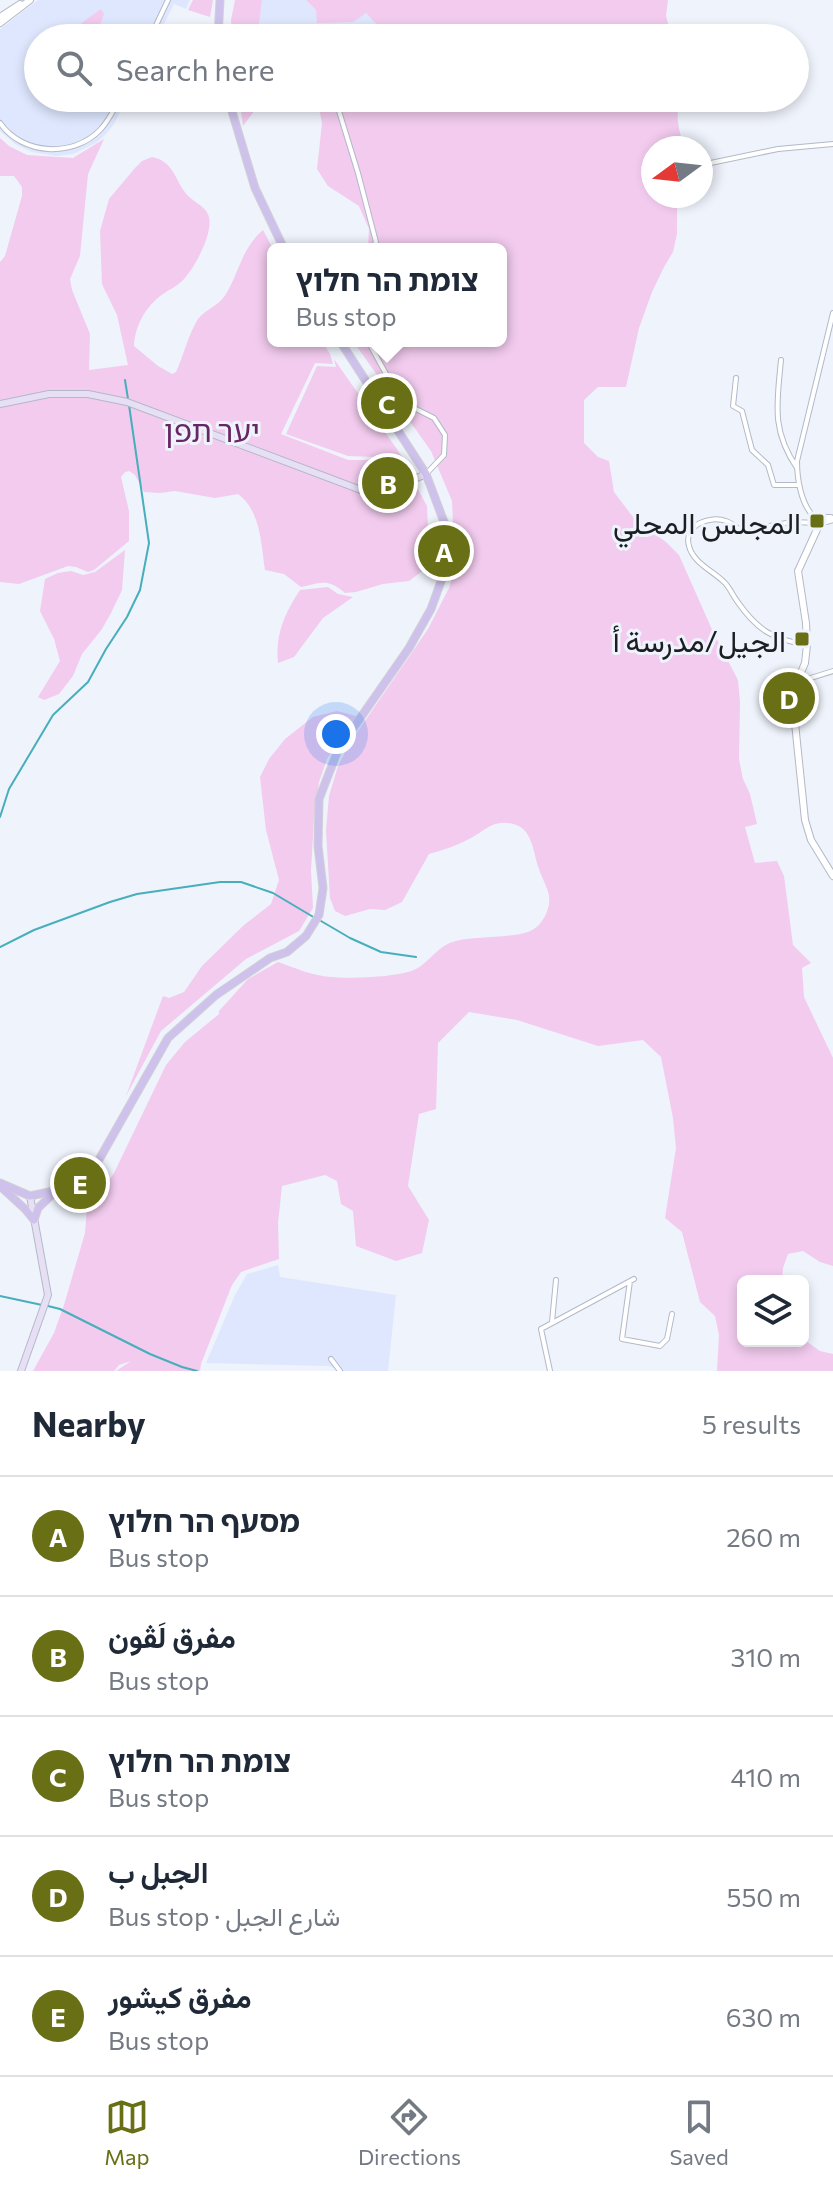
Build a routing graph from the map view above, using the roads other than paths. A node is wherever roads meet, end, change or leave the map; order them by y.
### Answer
1 (28, 0) edge
2 (168, 0) edge
3 (220, 0) edge
4 (15, 5) edge
5 (0, 17) edge
6 (0, 23) edge
7 (157, 24) edge
8 (219, 24) edge
9 (113, 112) edge
10 (231, 112) edge
11 (339, 112) edge
12 (0, 123) edge
13 (833, 144) edge
14 (713, 163) edge
15 (281, 243) edge
16 (375, 243) edge
17 (833, 313) edge
18 (344, 347) edge
19 (371, 347) edge
20 (781, 360) dead end
21 (736, 378) dead end
22 (0, 404) edge
23 (797, 469) junction
24 (426, 474) junction
25 (799, 485) junction
26 (833, 518) edge
27 (820, 523) junction
28 (807, 645) junction
29 (833, 671) edge
30 (798, 682) junction
31 (833, 876) edge
32 (0, 1184) edge
33 (57, 1190) junction
34 (30, 1196) junction
35 (34, 1220) junction
36 (556, 1280) dead end
37 (672, 1314) dead end
38 (552, 1322) junction
39 (331, 1359) dead end
40 (21, 1371) edge
41 (340, 1371) edge
42 (550, 1371) edge

1 - 4 street
2 - 7 street
3 - 8 main road
4 - 5 street
4 - 6 street
9 - 12 street
10 - 15 main road
11 - 16 street
13 - 14 street
17 - 23 street
18 - 24 main road
19 - 24 street
20 - 23 street
21 - 25 street
22 - 24 main road
23 - 25 street
24 - 33 main road
25 - 26 street
26 - 27 street
27 - 28 street
27 - 28 street
28 - 30 street
29 - 30 street
30 - 31 street
32 - 34 main road
32 - 35 main road
33 - 34 main road
33 - 35 main road
34 - 35 main road
35 - 40 main road
36 - 38 street
37 - 38 street
38 - 42 street
39 - 41 street

